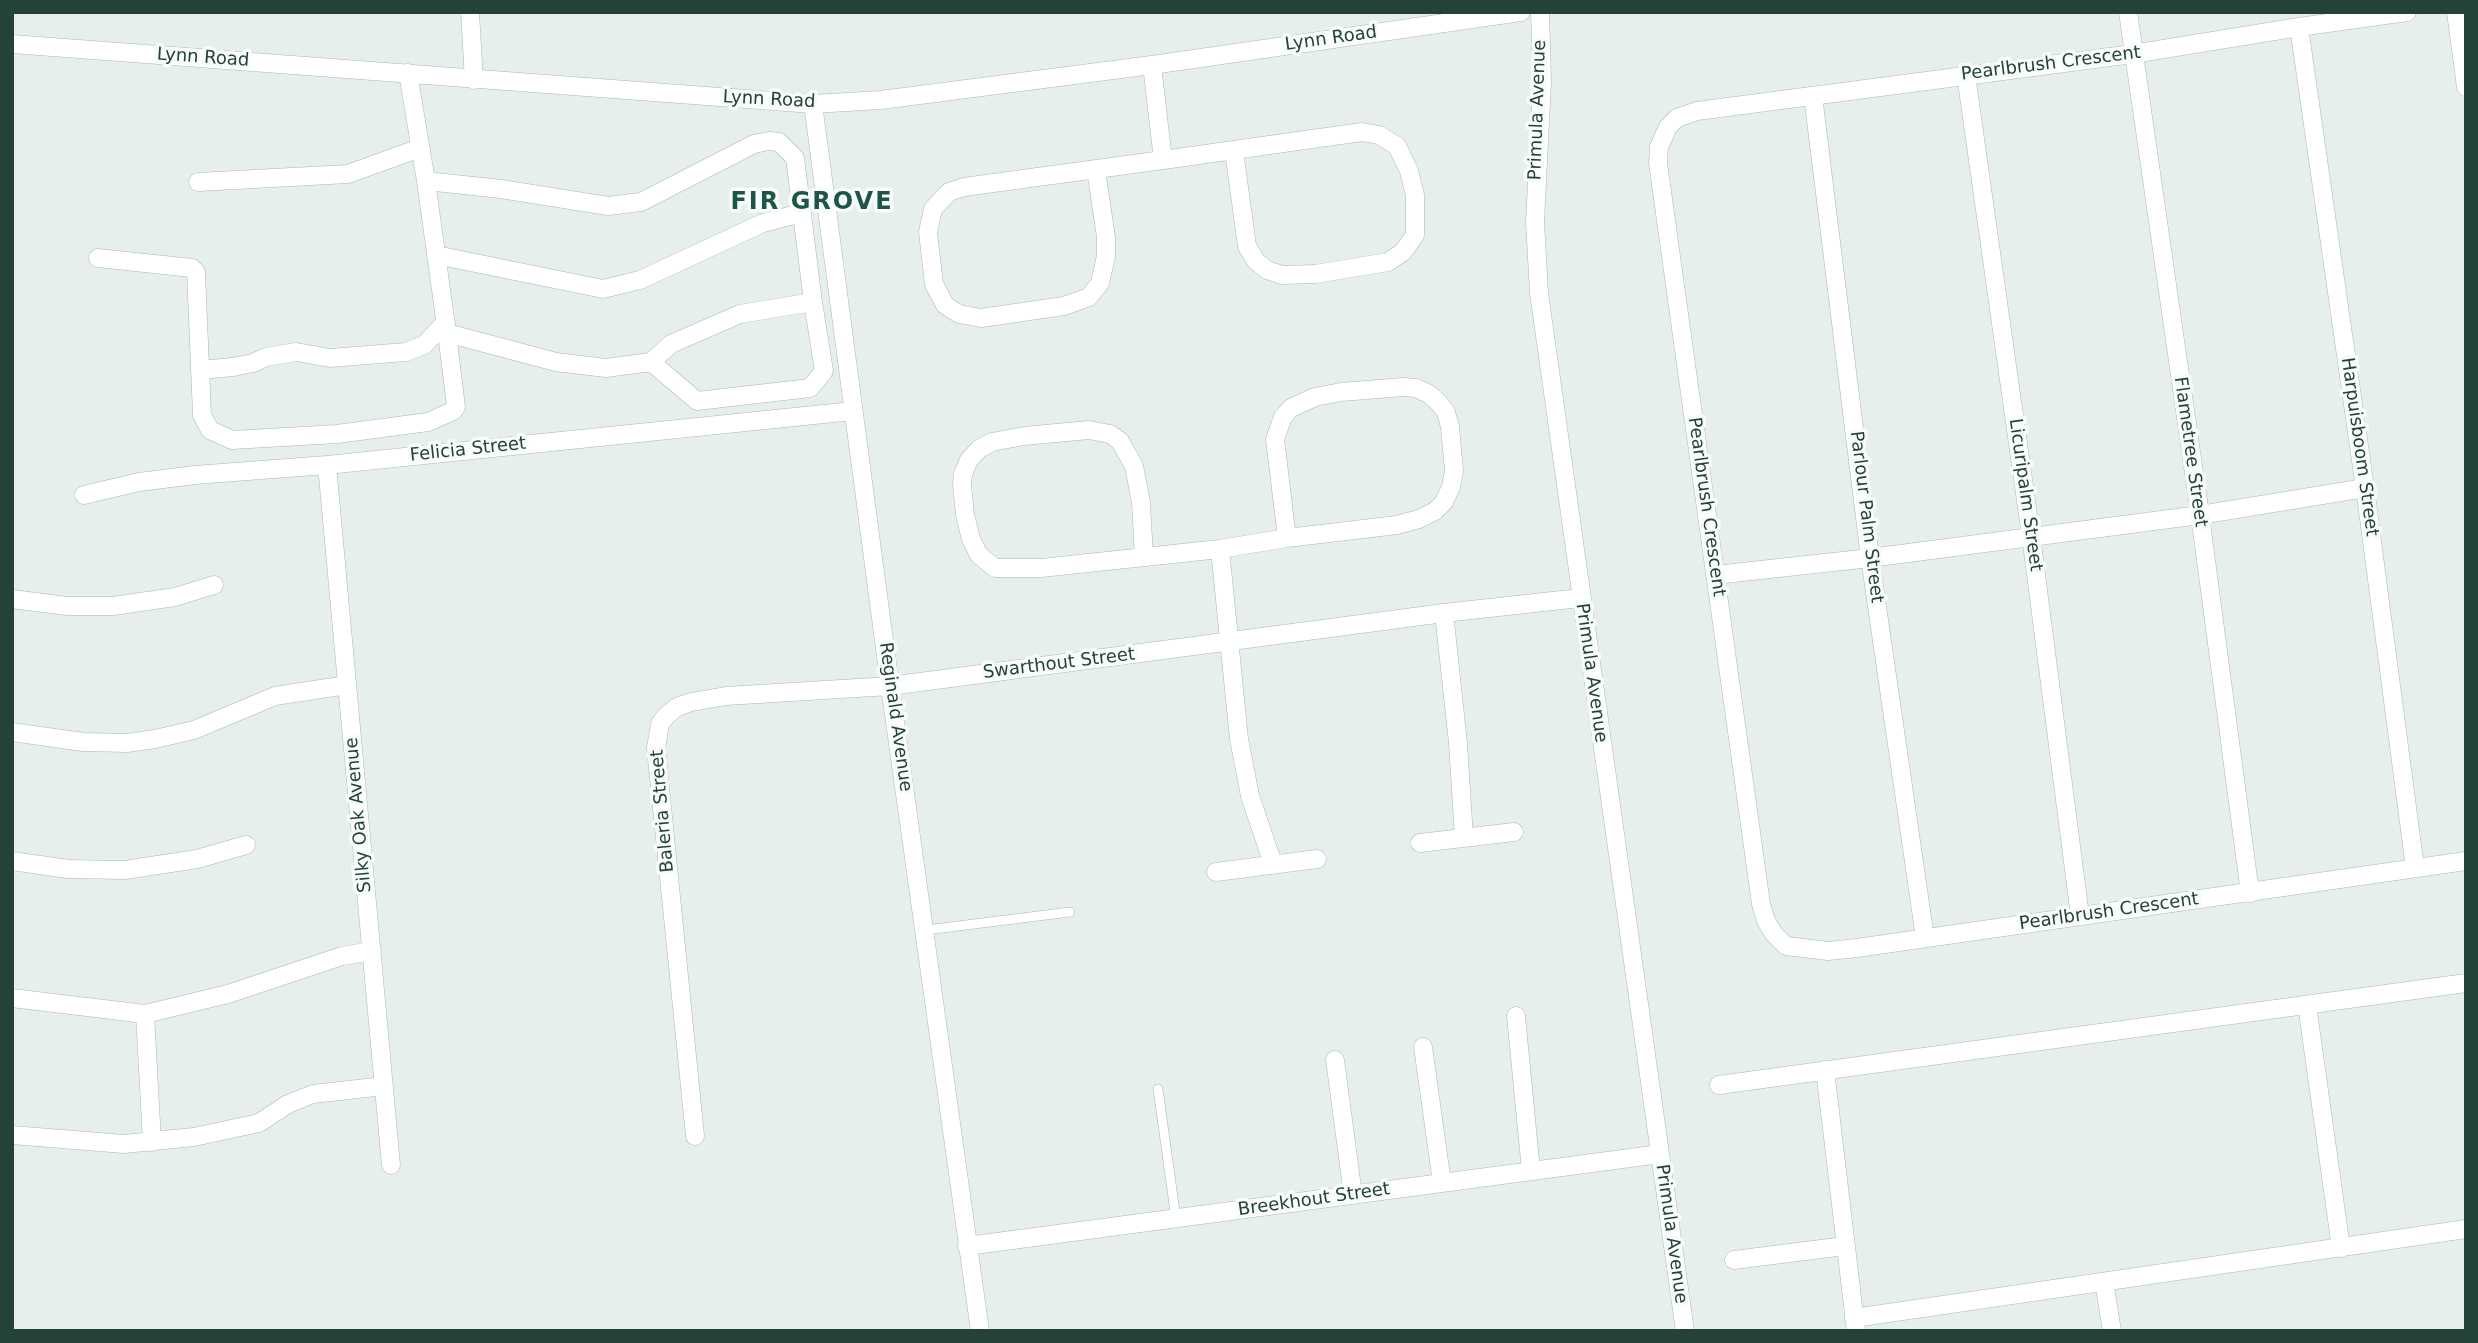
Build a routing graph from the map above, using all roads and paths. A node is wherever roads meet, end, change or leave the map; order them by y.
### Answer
1 (470, 12) edge
2 (1521, 12) edge
3 (1540, 12) edge
4 (2128, 12) edge
5 (2407, 12) edge
6 (2456, 12) edge
7 (2299, 27) junction
8 (12, 44) edge
9 (2133, 54) junction
10 (1152, 65) junction
11 (408, 73) junction
12 (1966, 75) junction
13 (474, 80) junction
14 (2466, 87) edge
15 (1813, 96) junction
16 (813, 104) junction
17 (420, 148) junction
18 (1234, 150) junction
19 (1163, 160) junction
20 (1096, 170) junction
21 (426, 181) junction
22 (198, 182) dead end
23 (801, 213) junction
24 (436, 255) junction
25 (98, 258) dead end
26 (813, 302) junction
27 (447, 328) junction
28 (651, 362) junction
29 (200, 370) junction
30 (853, 411) junction
31 (327, 465) junction
32 (2365, 488) junction
33 (84, 495) dead end
34 (2200, 515) junction
35 (2031, 536) junction
36 (1287, 538) junction
37 (1220, 550) junction
38 (1144, 557) junction
39 (1870, 558) junction
40 (1716, 575) junction
41 (214, 585) dead end
42 (1580, 598) junction
43 (12, 599) edge
44 (1444, 613) junction
45 (1229, 642) junction
46 (347, 685) junction
47 (890, 686) junction
48 (12, 732) edge
49 (1514, 832) dead end
50 (1464, 837) junction
51 (1420, 843) dead end
52 (246, 845) dead end
53 (1317, 859) dead end
54 (12, 861) edge
55 (2466, 861) edge
56 (1273, 864) junction
57 (2415, 868) junction
58 (1216, 872) dead end
59 (2250, 893) junction
60 (1070, 912) dead end
61 (2080, 916) junction
62 (926, 930) junction
63 (1925, 938) junction
64 (372, 951) junction
65 (2466, 983) edge
66 (12, 998) edge
67 (2307, 1005) junction
68 (145, 1014) junction
69 (1516, 1016) dead end
70 (1423, 1047) dead end
71 (1335, 1060) dead end
72 (1825, 1070) junction
73 (1719, 1085) dead end
74 (384, 1086) junction
75 (1158, 1088) dead end
76 (12, 1135) edge
77 (695, 1136) dead end
78 (152, 1142) junction
79 (1660, 1154) junction
80 (391, 1165) dead end
81 (1531, 1171) junction
82 (1442, 1183) junction
83 (1353, 1195) junction
84 (1176, 1219) junction
85 (2466, 1229) edge
86 (967, 1246) junction
87 (1846, 1246) junction
88 (2341, 1248) junction
89 (1734, 1260) dead end
90 (2104, 1282) junction
91 (1855, 1324) edge
92 (980, 1331) edge
93 (1685, 1331) edge
94 (2112, 1331) edge

1 - 13 street
2 - 10 street, Lynn Road
3 - 42 street, Primula Avenue
4 - 9 street, Flametree Street
5 - 7 street, Pearlbrush Crescent
6 - 14 street
7 - 9 street, Pearlbrush Crescent
7 - 32 street, Harpuisboom Street
8 - 11 street, Lynn Road
9 - 12 street, Pearlbrush Crescent
9 - 34 street, Flametree Street
10 - 16 street, Lynn Road
10 - 19 street
11 - 13 street, Lynn Road
11 - 17 street
12 - 15 street, Pearlbrush Crescent
12 - 35 street, Licuripalm Street
13 - 16 street, Lynn Road
15 - 39 street, Parlour Palm Street
15 - 40 street, Pearlbrush Crescent
16 - 30 street, Reginald Avenue
17 - 21 street
17 - 22 street
18 - 18 street
18 - 19 street
19 - 20 street
20 - 20 street
21 - 23 street
21 - 24 street
23 - 24 street
23 - 26 street
24 - 27 street
25 - 29 street
26 - 28 street
26 - 28 street
27 - 28 street
27 - 29 street
27 - 29 street
30 - 31 street, Felicia Street
30 - 47 street, Reginald Avenue
31 - 33 street, Felicia Street
31 - 46 street, Silky Oak Avenue
32 - 34 street
32 - 57 street, Harpuisboom Street
34 - 35 street
34 - 59 street, Flametree Street
35 - 39 street
35 - 61 street, Licuripalm Street
36 - 36 street
36 - 37 street
37 - 38 street
37 - 45 street
38 - 38 street
39 - 40 street
39 - 63 street, Parlour Palm Street
40 - 63 street, Pearlbrush Crescent
41 - 43 street
42 - 44 street, Swarthout Street
42 - 79 street, Primula Avenue
44 - 45 street, Swarthout Street
44 - 50 street
45 - 47 street, Swarthout Street
45 - 56 street
46 - 48 street
46 - 64 street, Silky Oak Avenue
47 - 62 street, Reginald Avenue
47 - 77 street, Baleria Street
49 - 50 street
50 - 51 street
52 - 54 street
53 - 56 street
55 - 57 street, Pearlbrush Crescent
56 - 58 street
57 - 59 street, Pearlbrush Crescent
59 - 61 street, Pearlbrush Crescent
60 - 62 lane
61 - 63 street, Pearlbrush Crescent
62 - 86 street, Reginald Avenue
64 - 68 street
64 - 74 street, Silky Oak Avenue
65 - 67 street
66 - 68 street
67 - 72 street
67 - 88 street
68 - 78 street
69 - 81 street
70 - 82 street
71 - 83 street
72 - 73 street
72 - 87 street
74 - 78 street
74 - 80 street, Silky Oak Avenue
75 - 84 lane
76 - 78 street
79 - 81 street, Breekhout Street
79 - 93 street, Primula Avenue
81 - 82 street, Breekhout Street
82 - 83 street, Breekhout Street
83 - 84 street, Breekhout Street
84 - 86 street, Breekhout Street
85 - 88 street
86 - 92 street, Reginald Avenue
87 - 89 street
87 - 91 street
88 - 90 street
90 - 91 street
90 - 94 street

